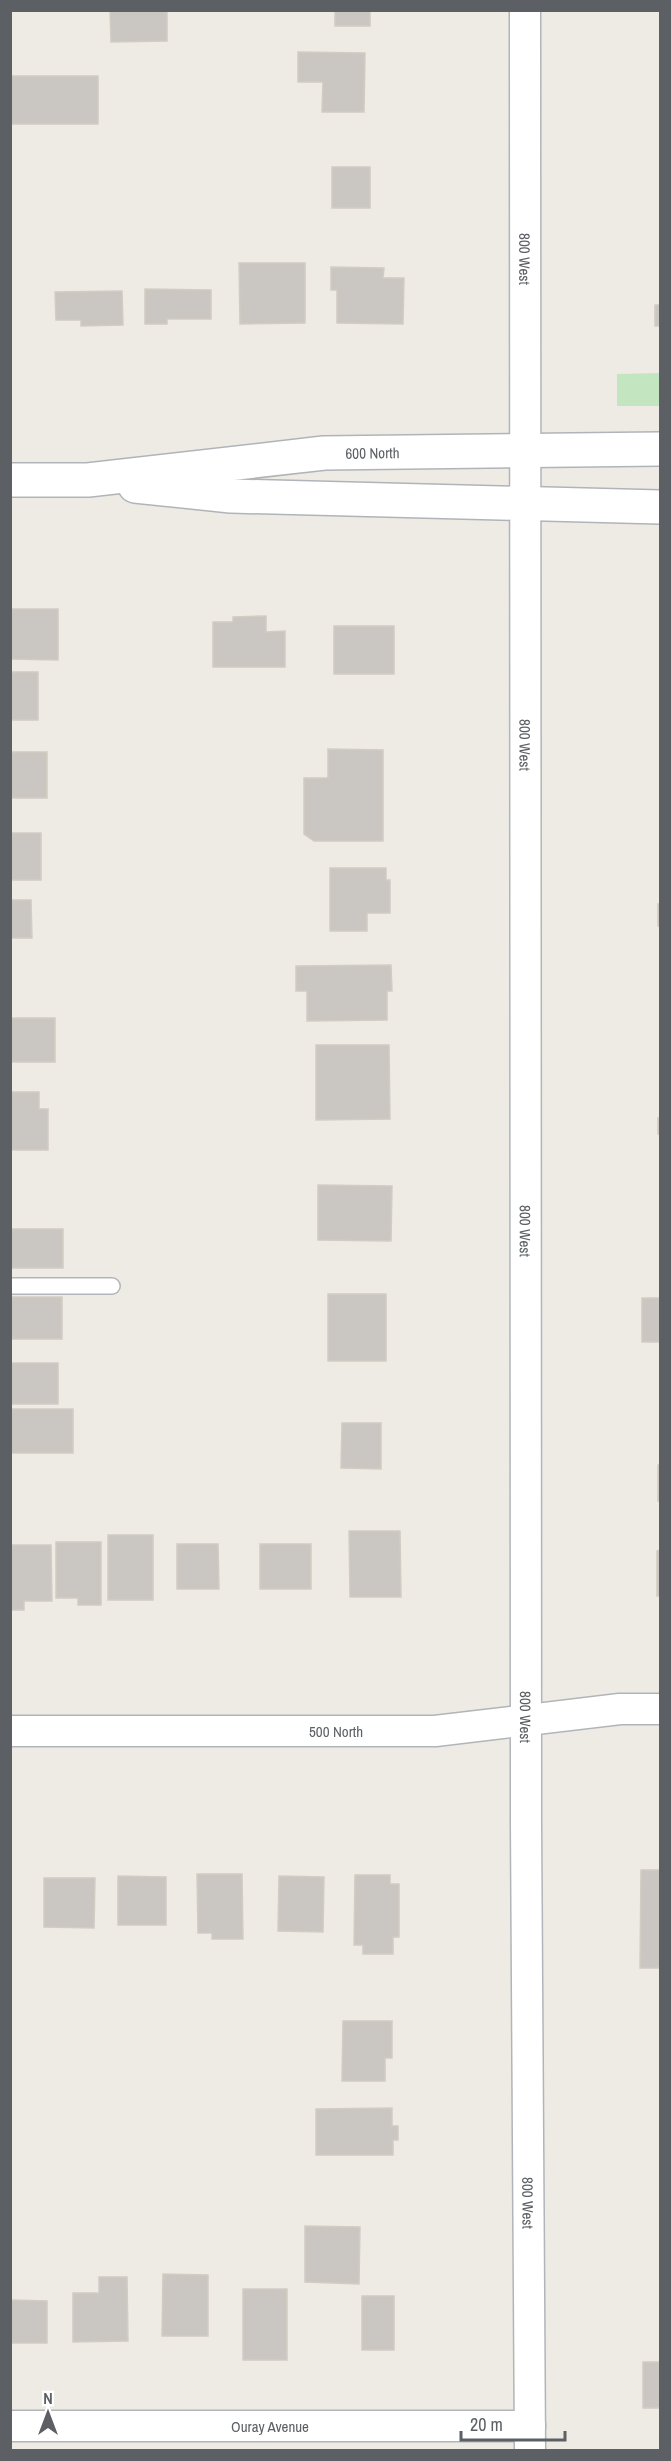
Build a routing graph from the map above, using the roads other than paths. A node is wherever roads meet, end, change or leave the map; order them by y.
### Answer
1 (525, 10) edge
2 (660, 448) edge
3 (525, 449) junction
4 (10, 480) edge
5 (88, 480) junction
6 (525, 502) junction
7 (660, 507) edge
8 (112, 1286) dead end
9 (10, 1287) edge
10 (660, 1709) edge
11 (526, 1720) junction
12 (10, 1731) edge
13 (10, 2426) edge
14 (530, 2438) edge

1 - 3 street, 800 West
2 - 3 main road, 600 North
3 - 5 main road, 600 North
3 - 6 street, 800 West
4 - 5 main road, 600 North
5 - 6 main road, 600 North
6 - 7 main road, 600 North
6 - 11 street, 800 West
8 - 9 lane
10 - 11 street, 500 North
11 - 12 street, 500 North
11 - 14 street, 800 West
13 - 14 street, Ouray Avenue

